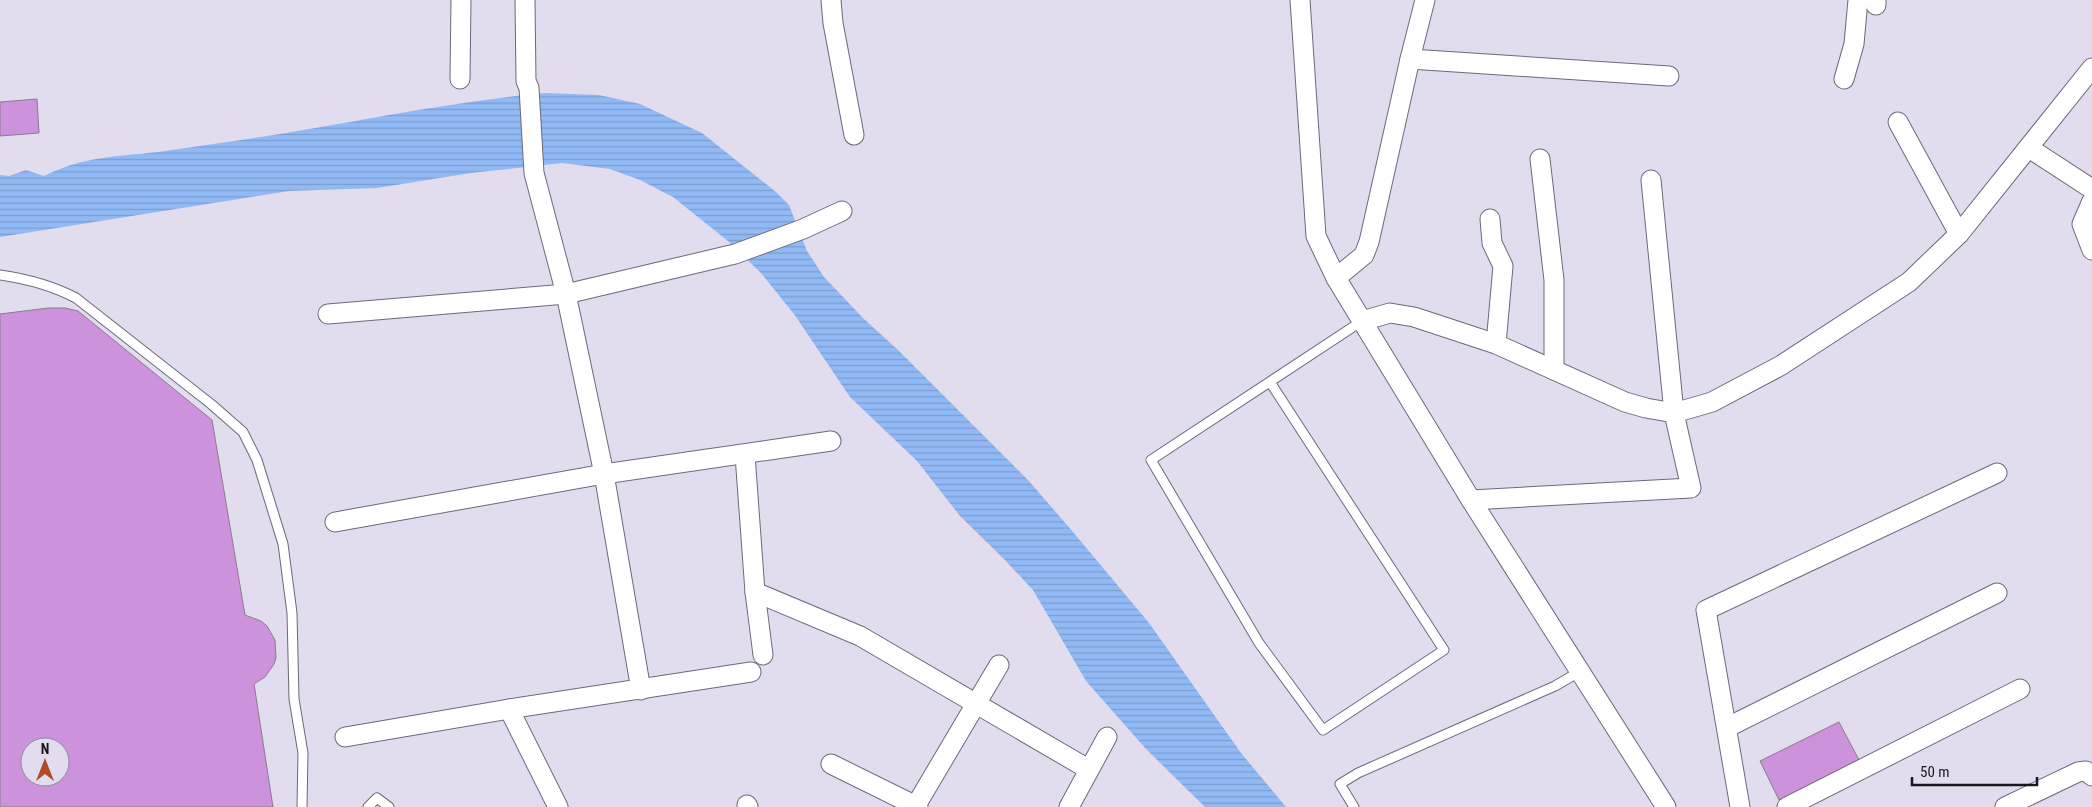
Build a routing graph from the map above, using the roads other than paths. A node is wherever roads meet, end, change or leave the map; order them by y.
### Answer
1 (461, 0) edge
2 (525, 0) edge
3 (831, 0) edge
4 (1300, 0) edge
5 (1425, 0) edge
6 (1870, 2) edge
7 (1410, 59) junction
8 (2092, 68) edge
9 (1669, 76) dead end
10 (460, 79) dead end
11 (1844, 79) dead end
12 (1898, 122) dead end
13 (854, 135) dead end
14 (2029, 148) junction
15 (1540, 159) dead end
16 (1651, 180) dead end
17 (2092, 189) edge
18 (2092, 201) edge
19 (842, 211) dead end
20 (1490, 219) dead end
21 (1959, 234) junction
22 (2092, 250) edge
23 (0, 275) edge
24 (1336, 278) junction
25 (566, 294) junction
26 (328, 314) dead end
27 (1362, 321) junction
28 (1496, 344) junction
29 (1554, 370) junction
30 (1270, 382) junction
31 (1674, 413) junction
32 (830, 441) dead end
33 (745, 455) junction
34 (1997, 473) dead end
35 (604, 474) junction
36 (1471, 500) junction
37 (335, 522) dead end
38 (755, 592) junction
39 (1997, 593) dead end
40 (763, 655) dead end
41 (999, 665) dead end
42 (751, 672) dead end
43 (1579, 672) junction
44 (2020, 689) dead end
45 (641, 690) junction
46 (975, 703) junction
47 (509, 708) junction
48 (1728, 727) junction
49 (346, 737) dead end
50 (1107, 737) dead end
51 (831, 764) dead end
52 (1088, 769) junction
53 (2092, 776) edge
54 (916, 806) edge
55 (302, 807) edge
56 (368, 807) edge
57 (388, 807) edge
58 (558, 807) edge
59 (1069, 807) edge
60 (1354, 807) edge
61 (1666, 807) edge
62 (1740, 807) edge
63 (1787, 807) edge
64 (2005, 807) edge

1 - 10 street
2 - 25 street
3 - 13 street
4 - 24 street
5 - 7 street
6 - 11 street
7 - 9 street
7 - 24 street
8 - 14 street
12 - 21 street
14 - 17 street
14 - 21 street
15 - 29 street
16 - 31 street
18 - 22 street
19 - 25 street
20 - 28 street
21 - 31 street
23 - 55 lane
24 - 27 street
25 - 26 street
25 - 35 street
27 - 28 street
27 - 30 lane
27 - 36 street
28 - 29 street
29 - 31 street
30 - 30 lane
31 - 36 street
32 - 33 street
33 - 35 street
33 - 38 street
34 - 48 street
35 - 37 street
35 - 45 street
36 - 43 street
38 - 40 street
38 - 46 street
39 - 48 street
41 - 46 street
42 - 45 street
43 - 60 lane
43 - 61 street
44 - 63 street
45 - 47 street
46 - 52 street
46 - 54 street
47 - 49 street
47 - 58 street
48 - 62 street
50 - 52 street
51 - 54 street
52 - 59 street
53 - 64 street
56 - 57 lane

